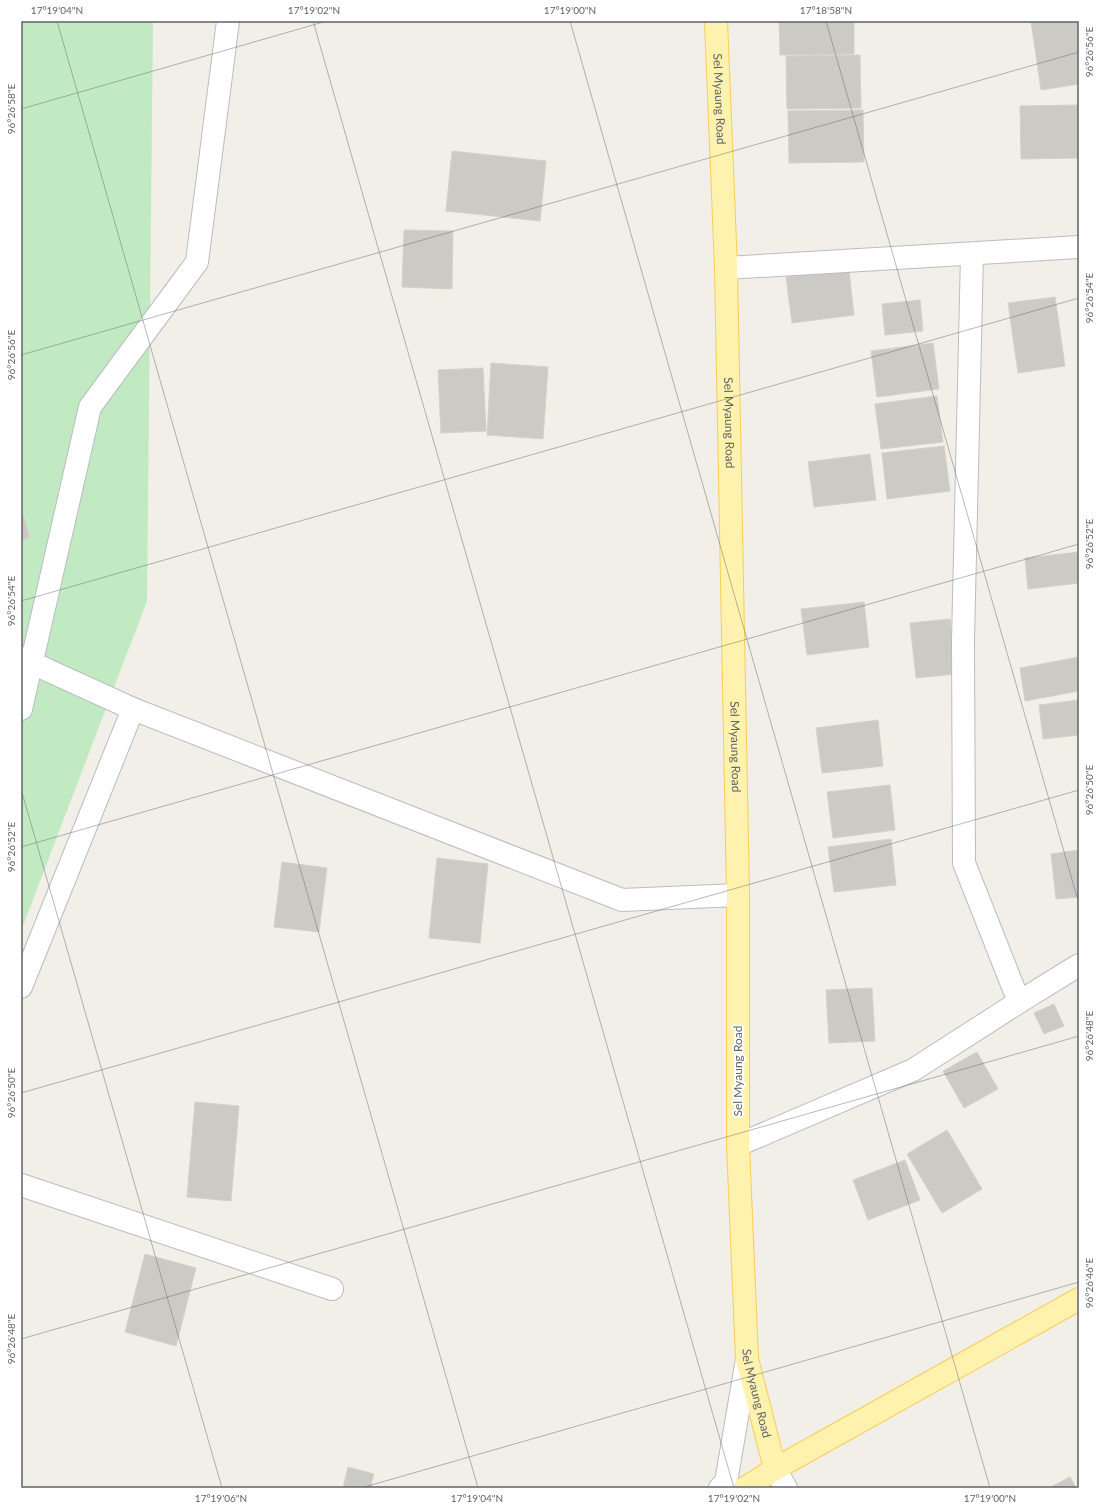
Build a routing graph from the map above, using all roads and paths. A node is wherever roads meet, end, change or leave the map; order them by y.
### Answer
1 (228, 21) edge
2 (716, 21) edge
3 (1079, 247) edge
4 (972, 254) junction
5 (726, 268) junction
6 (26, 660) edge
7 (21, 709) edge
8 (133, 709) junction
9 (738, 895) junction
10 (1079, 965) edge
11 (21, 987) edge
12 (1019, 1002) junction
13 (738, 1145) junction
14 (21, 1185) edge
15 (332, 1289) dead end
16 (1079, 1299) edge
17 (747, 1359) junction
18 (775, 1470) junction
19 (720, 1488) edge
20 (745, 1488) edge
21 (786, 1488) edge

1 - 6 street
2 - 5 main road, Sel Myaung Road
3 - 4 street
4 - 5 street
4 - 12 street
5 - 9 main road, Sel Myaung Road
6 - 7 street
6 - 8 street
8 - 9 street
8 - 11 street
9 - 13 main road, Sel Myaung Road
10 - 12 street
12 - 13 street
13 - 17 main road, Sel Myaung Road
14 - 15 street
16 - 18 main road
17 - 18 main road, Sel Myaung Road
17 - 19 street
18 - 20 main road
18 - 21 street

